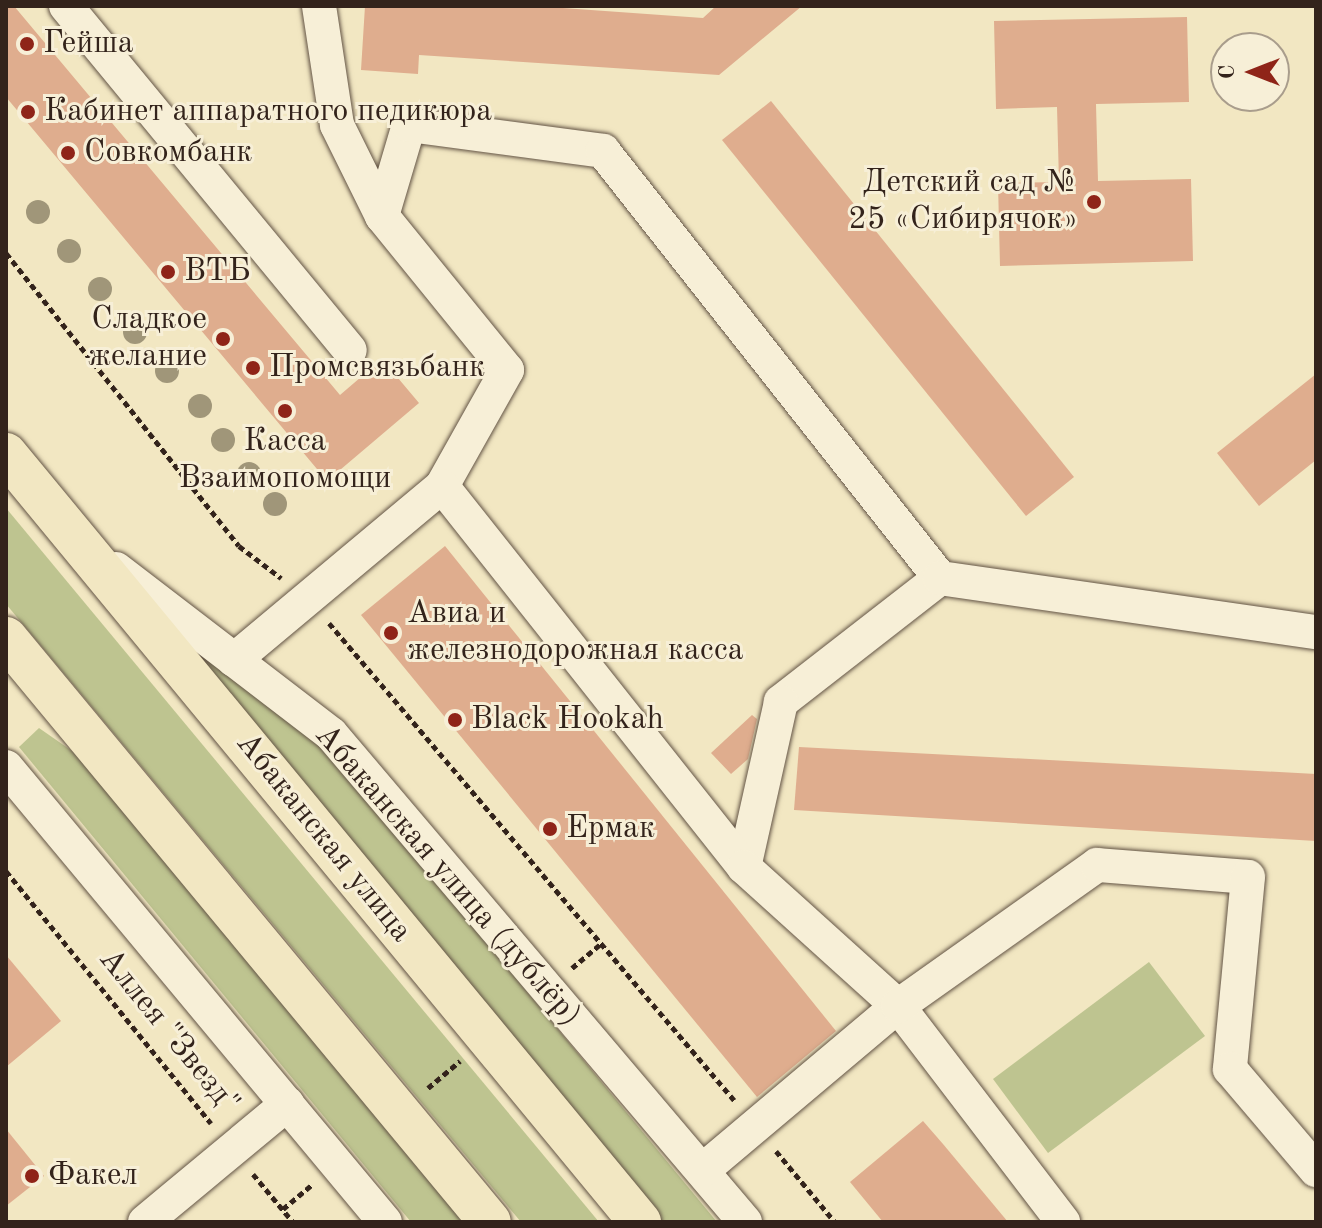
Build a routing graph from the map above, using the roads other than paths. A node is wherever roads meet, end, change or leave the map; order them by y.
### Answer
1 (66, 6) edge
2 (319, 6) edge
3 (382, 216) junction
4 (350, 350) dead end
5 (6, 454) edge
6 (442, 486) junction
7 (76, 538) junction
8 (940, 578) junction
9 (1316, 632) edge
10 (6, 638) edge
11 (234, 660) junction
12 (6, 767) edge
13 (744, 867) junction
14 (898, 1006) junction
15 (287, 1104) junction
16 (703, 1170) junction
17 (1316, 1170) edge
18 (145, 1222) edge
19 (385, 1222) edge
20 (490, 1222) edge
21 (640, 1222) edge
22 (745, 1222) edge
23 (1063, 1222) edge

1 - 4 street
2 - 3 street
3 - 6 street
3 - 8 street
5 - 7 main road, Абаканская улица
6 - 11 street
6 - 13 street
7 - 11 street, Абаканская улица (дублёр)
7 - 21 main road, Абаканская улица
8 - 9 street
8 - 13 street
10 - 20 main road
11 - 16 street, Абаканская улица (дублёр)
12 - 15 street
13 - 14 street
14 - 16 street
14 - 17 street
14 - 23 street
15 - 18 street
15 - 19 street
16 - 22 street, Абаканская улица (дублёр)

